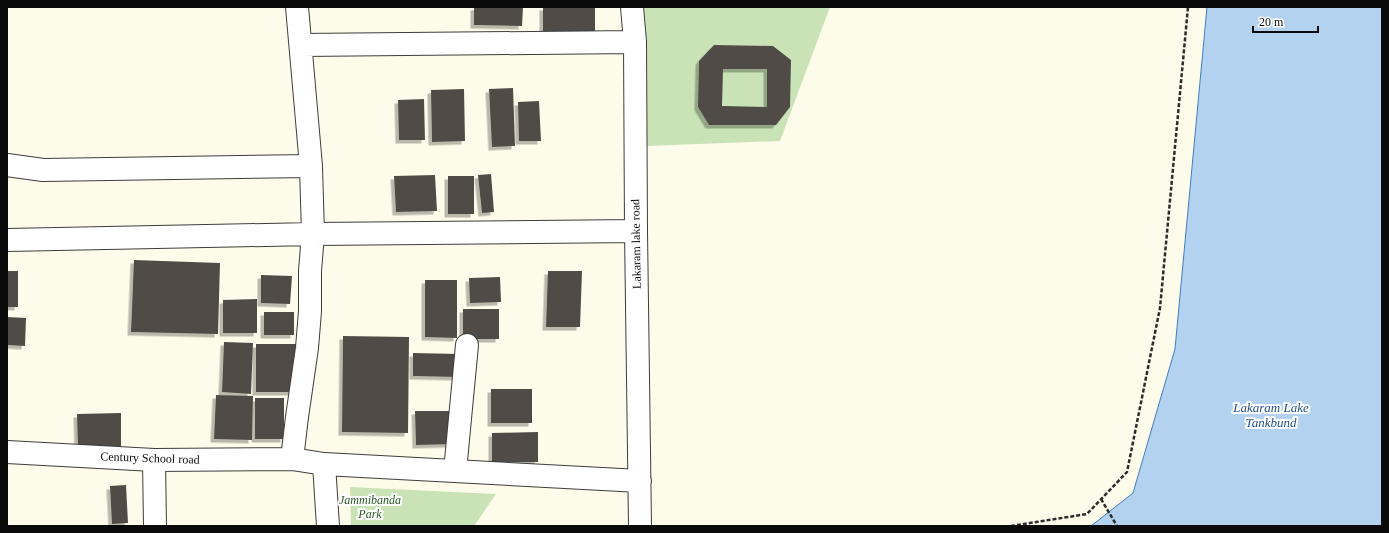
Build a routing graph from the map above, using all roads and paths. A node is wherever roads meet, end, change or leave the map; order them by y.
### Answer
1 (297, 7) edge
2 (632, 7) edge
3 (1188, 7) edge
4 (635, 42) junction
5 (300, 45) junction
6 (7, 165) edge
7 (311, 166) junction
8 (636, 232) junction
9 (313, 234) junction
10 (7, 240) edge
11 (467, 345) dead end
12 (7, 452) edge
13 (292, 459) junction
14 (154, 460) junction
15 (324, 464) junction
16 (455, 470) junction
17 (640, 480) junction
18 (1101, 499) junction
19 (155, 526) edge
20 (328, 526) edge
21 (640, 526) edge
22 (1010, 526) edge
23 (1117, 526) edge

1 - 5 street
2 - 4 street, Lakaram lake road
3 - 18 path
4 - 5 street
4 - 8 street, Lakaram lake road
5 - 7 street
6 - 7 street
7 - 9 street
8 - 9 street
8 - 17 street, Lakaram lake road
9 - 10 street
9 - 13 street
11 - 16 street
12 - 14 street, Century School road
13 - 14 street, Century School road
13 - 15 street, Century School road
14 - 19 street
15 - 16 street, Century School road
15 - 20 street
16 - 17 street, Century School road
17 - 21 street, Lakaram lake road
18 - 22 path
18 - 23 path

